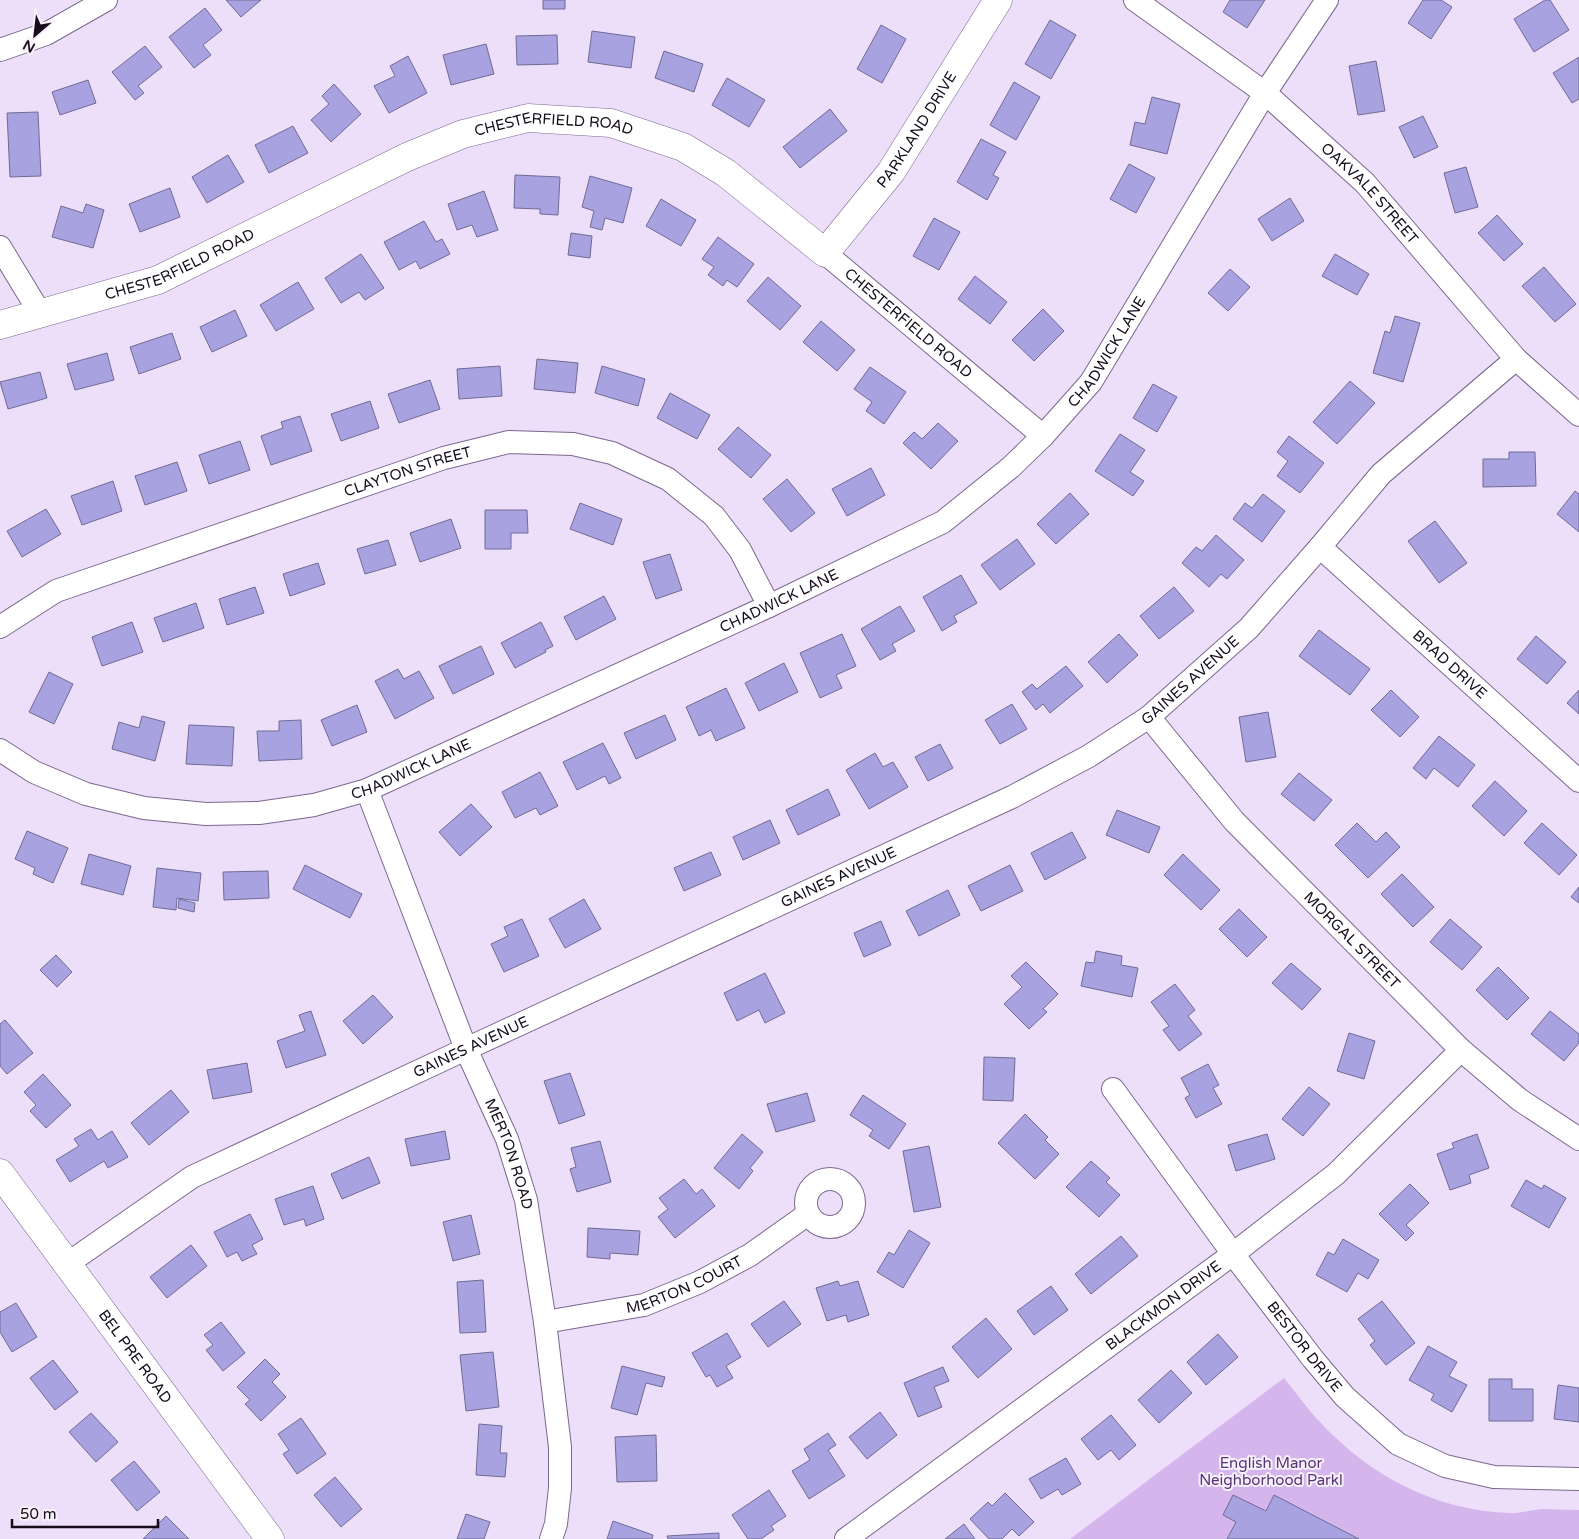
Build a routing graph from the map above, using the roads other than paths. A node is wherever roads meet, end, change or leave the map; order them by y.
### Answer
1 (106, 0) edge
2 (998, 0) edge
3 (1135, 0) edge
4 (1327, 0) edge
5 (0, 50) edge
6 (1265, 93) junction
7 (0, 247) edge
8 (826, 253) junction
9 (40, 314) junction
10 (0, 326) edge
11 (1516, 359) junction
12 (1579, 415) edge
13 (1043, 436) junction
14 (1320, 547) junction
15 (769, 606) junction
16 (0, 627) edge
17 (1149, 717) junction
18 (0, 750) edge
19 (1579, 781) edge
20 (368, 790) junction
21 (466, 1049) junction
22 (1461, 1050) junction
23 (1113, 1089) dead end
24 (1579, 1138) edge
25 (0, 1173) edge
26 (808, 1214) dead end
27 (1233, 1254) junction
28 (67, 1264) junction
29 (545, 1322) junction
30 (1579, 1479) edge
31 (270, 1539) edge
32 (551, 1539) edge
33 (846, 1539) edge

1 - 5 street
2 - 8 street, PARKLAND DRIVE
3 - 6 street, OAKVALE STREET
4 - 6 street, CHADWICK LANE
6 - 11 street, OAKVALE STREET
6 - 13 street, CHADWICK LANE
7 - 9 street
8 - 9 street, CHESTERFIELD ROAD
8 - 13 street, CHESTERFIELD ROAD
9 - 10 street, CHESTERFIELD ROAD
11 - 12 street, OAKVALE STREET
11 - 14 street, GAINES AVENUE
13 - 15 street, CHADWICK LANE
14 - 17 street, GAINES AVENUE
14 - 19 street, BRAD DRIVE
15 - 16 street, CLAYTON STREET
15 - 20 street, CHADWICK LANE
17 - 21 street, GAINES AVENUE
17 - 22 street, MORGAL STREET
18 - 20 street, CHADWICK LANE
20 - 21 street, MERTON ROAD
21 - 28 street, GAINES AVENUE
21 - 29 street, MERTON ROAD
22 - 24 street, MORGAL STREET
22 - 27 street, BLACKMON DRIVE
23 - 27 street, BESTOR DRIVE
25 - 28 street, BEL PRE ROAD
26 - 29 street, MERTON COURT
27 - 30 street, BESTOR DRIVE
27 - 33 street, BLACKMON DRIVE
28 - 31 street, BEL PRE ROAD
29 - 32 street, MERTON ROAD

